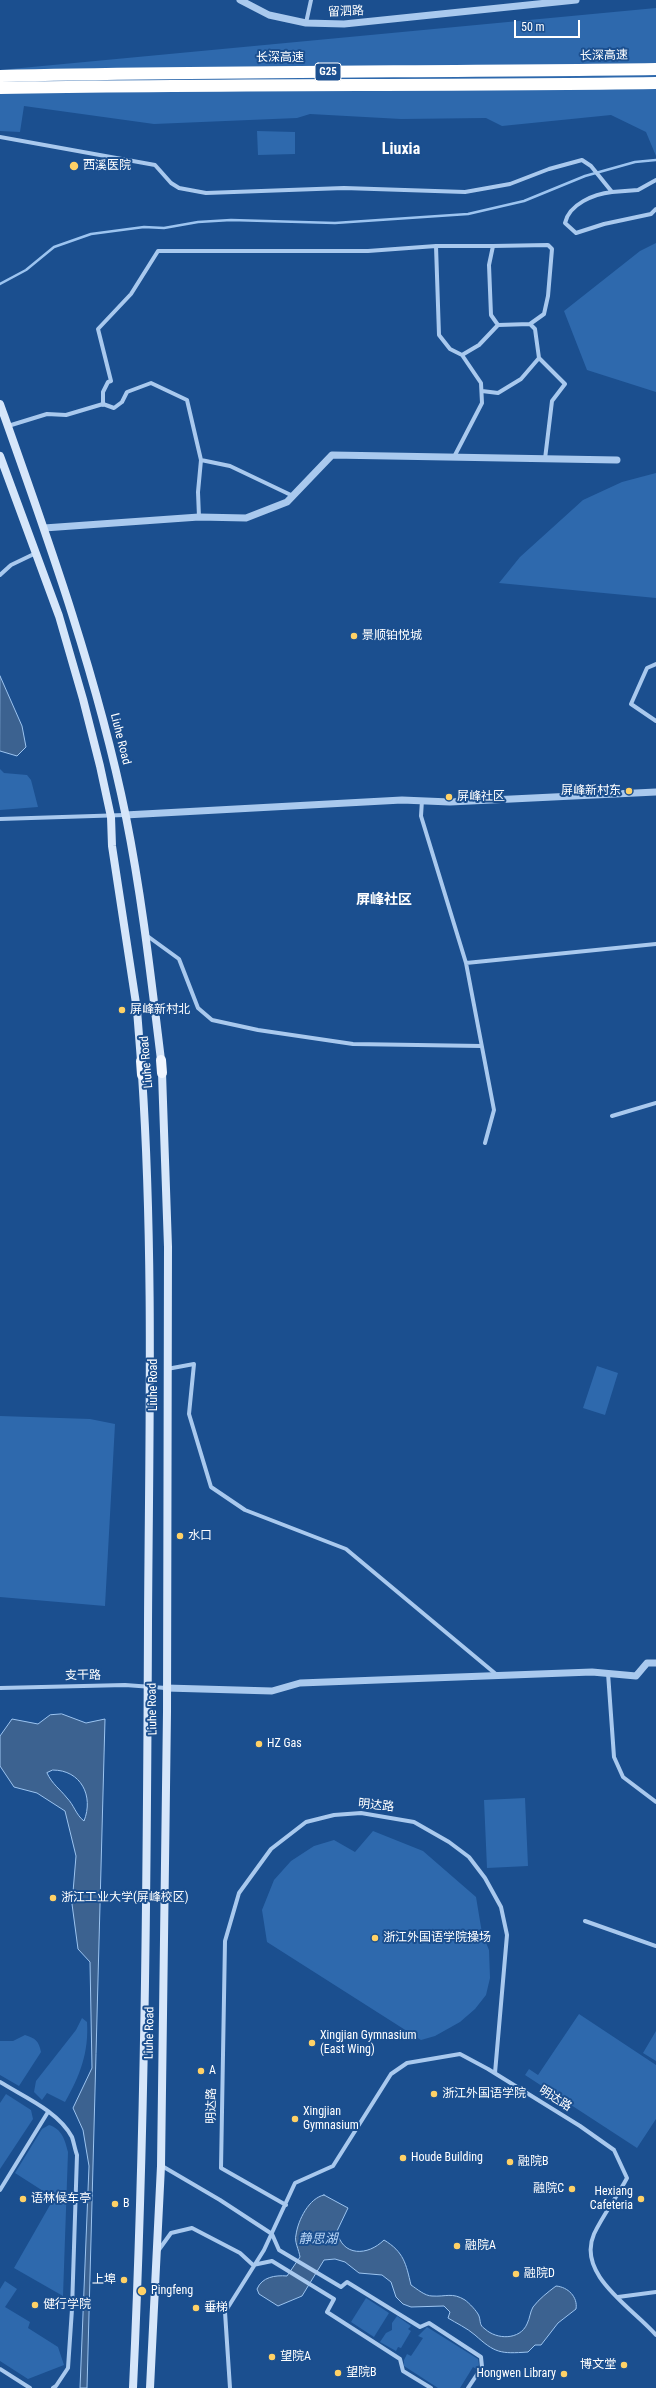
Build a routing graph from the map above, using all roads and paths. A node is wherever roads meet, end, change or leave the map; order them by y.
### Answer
1 (240, 0) edge
2 (311, 0) edge
3 (576, 0) edge
4 (306, 23) junction
5 (656, 69) edge
6 (0, 76) edge
7 (656, 83) edge
8 (0, 88) edge
9 (0, 137) edge
10 (656, 180) edge
11 (612, 192) junction
12 (656, 209) edge
13 (436, 246) junction
14 (493, 246) junction
15 (530, 324) junction
16 (498, 325) junction
17 (462, 355) junction
18 (539, 358) junction
19 (482, 391) junction
20 (0, 404) edge
21 (103, 404) junction
22 (8, 426) junction
23 (0, 456) edge
24 (454, 457) junction
25 (545, 459) junction
26 (201, 460) junction
27 (617, 460) dead end
28 (293, 496) junction
29 (199, 517) junction
30 (44, 528) junction
31 (37, 553) junction
32 (0, 575) edge
33 (656, 664) edge
34 (656, 721) edge
35 (656, 792) edge
36 (422, 800) junction
37 (125, 815) junction
38 (111, 817) junction
39 (0, 819) edge
40 (146, 934) junction
41 (656, 944) edge
42 (466, 963) junction
43 (481, 1046) junction
44 (161, 1060) joint
45 (141, 1061) joint
46 (162, 1073) joint
47 (142, 1075) joint
48 (656, 1103) edge
49 (612, 1116) dead end
50 (485, 1143) dead end
51 (167, 1369) junction
52 (656, 1663) edge
53 (608, 1672) junction
54 (497, 1675) junction
55 (148, 1687) junction
56 (0, 1688) edge
57 (166, 1688) junction
58 (656, 1802) edge
59 (585, 1921) dead end
60 (656, 1946) edge
61 (495, 2073) junction
62 (0, 2082) edge
63 (48, 2112) junction
64 (161, 2166) junction
65 (0, 2190) edge
66 (286, 2205) junction
67 (272, 2234) junction
68 (158, 2251) junction
69 (253, 2265) junction
70 (656, 2292) edge
71 (618, 2298) junction
72 (656, 2334) edge
73 (0, 2369) edge
74 (30, 2388) edge
75 (53, 2388) edge
76 (133, 2388) edge
77 (150, 2388) edge
78 (230, 2388) edge
79 (431, 2388) edge
80 (468, 2388) edge

1 - 4 street, 留泗路
2 - 4 street
3 - 4 street, 留泗路
5 - 6 highway, 长深高速 / G25
7 - 8 highway, G25
9 - 11 street
10 - 11 street
11 - 12 street
13 - 14 street
13 - 17 street
13 - 21 street
14 - 15 street
14 - 16 street
15 - 16 street
15 - 18 street
16 - 17 street
17 - 19 street
18 - 19 street
18 - 25 street
19 - 24 street
20 - 22 main road, Liuhe Road
21 - 22 street
21 - 26 street
22 - 30 main road, Liuhe Road
23 - 31 main road, Liuhe Road
24 - 25 street
24 - 28 street
25 - 27 street
26 - 28 street
26 - 29 street
28 - 29 street
29 - 30 street
30 - 37 main road, Liuhe Road
31 - 32 street
31 - 38 main road, Liuhe Road
33 - 34 street
35 - 36 street
36 - 37 street
36 - 42 street
37 - 38 street
37 - 40 main road, Liuhe Road
38 - 39 street
38 - 45 main road, Liuhe Road
40 - 43 street
40 - 44 main road, Liuhe Road
41 - 42 street
42 - 43 street
43 - 50 street
44 - 46 main road, Liuhe Road
45 - 47 main road, Liuhe Road
46 - 51 main road, Liuhe Road
47 - 55 main road, Liuhe Road
48 - 49 street
51 - 54 street
51 - 57 main road, Liuhe Road
52 - 53 street
53 - 54 street
53 - 58 street
54 - 57 street
55 - 56 street, 支干路
55 - 57 street, 支干路
55 - 76 main road, Liuhe Road
57 - 64 main road, Liuhe Road
59 - 60 street
61 - 66 street
61 - 66 street, 明达路
61 - 71 street, 明达路
62 - 63 street
63 - 65 street
63 - 75 street
64 - 67 street
64 - 68 main road, Liuhe Road
66 - 67 street
67 - 69 street
67 - 80 street
68 - 69 street
68 - 77 main road, Liuhe Road
69 - 78 street
69 - 79 street
70 - 71 street
71 - 72 street, 明达路
73 - 74 street

